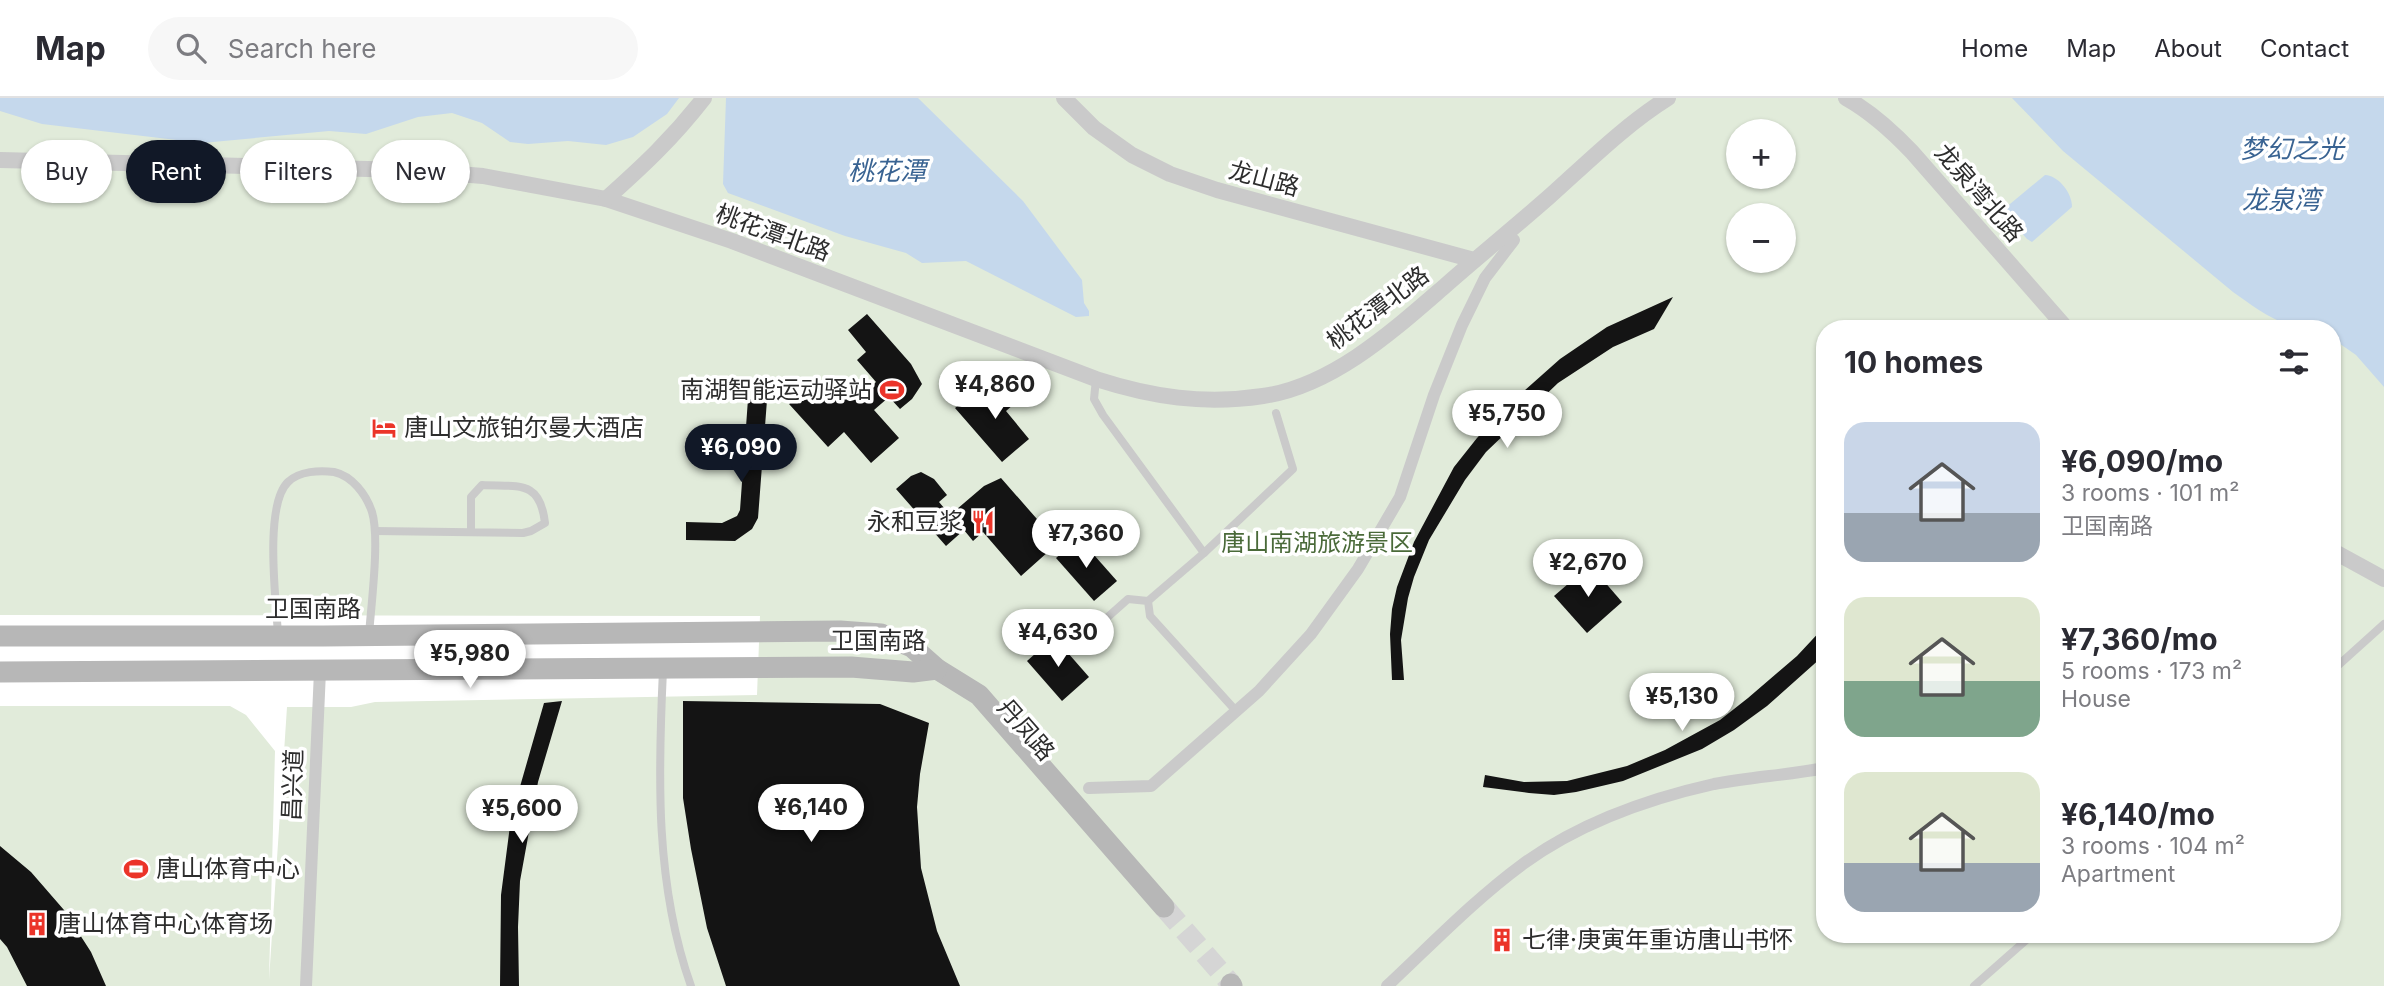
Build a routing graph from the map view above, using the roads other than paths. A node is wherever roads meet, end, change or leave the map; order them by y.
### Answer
1 (704, 98) edge
2 (1064, 98) edge
3 (1668, 98) edge
4 (1846, 98) edge
5 (1651, 104) edge
6 (0, 160) edge
7 (606, 199) junction
8 (1514, 240) dead end
9 (1474, 260) junction
10 (2059, 320) edge
11 (1096, 379) junction
12 (1276, 413) dead end
13 (375, 531) junction
14 (471, 531) junction
15 (1204, 553) junction
16 (2341, 555) edge
17 (2384, 579) edge
18 (1148, 601) junction
19 (2384, 624) edge
20 (369, 635) junction
21 (0, 636) edge
22 (278, 636) junction
23 (323, 636) junction
24 (1074, 647) dead end
25 (2341, 663) edge
26 (663, 667) junction
27 (937, 669) junction
28 (320, 670) junction
29 (0, 672) edge
30 (1237, 712) junction
31 (1816, 769) edge
32 (1089, 788) dead end
33 (1159, 913) tunnel mouth
34 (2023, 943) edge
35 (306, 986) edge
36 (691, 986) edge
37 (1387, 986) edge
38 (1975, 986) edge

1 - 7 street
2 - 9 street, 龙山路
3 - 5 street
4 - 10 street, 龙泉湾北路
5 - 9 street
6 - 7 street, 桃花潭北路
7 - 11 street, 桃花潭北路
8 - 30 street
9 - 11 street, 桃花潭北路
11 - 15 lane
12 - 15 lane
13 - 14 lane
13 - 20 lane
13 - 22 lane
14 - 14 lane
15 - 18 lane
16 - 17 street
18 - 24 lane
18 - 30 lane
19 - 25 lane
20 - 23 main road, 卫国南路
20 - 27 main road, 卫国南路
21 - 22 main road, 卫国南路
22 - 23 main road, 卫国南路
23 - 28 main road
26 - 27 main road, 卫国南路
26 - 28 main road, 卫国南路
26 - 36 lane
27 - 33 main road, 丹凤路
28 - 29 main road, 卫国南路
28 - 35 street, 昌兴道
30 - 32 street
31 - 37 street
34 - 38 lane

